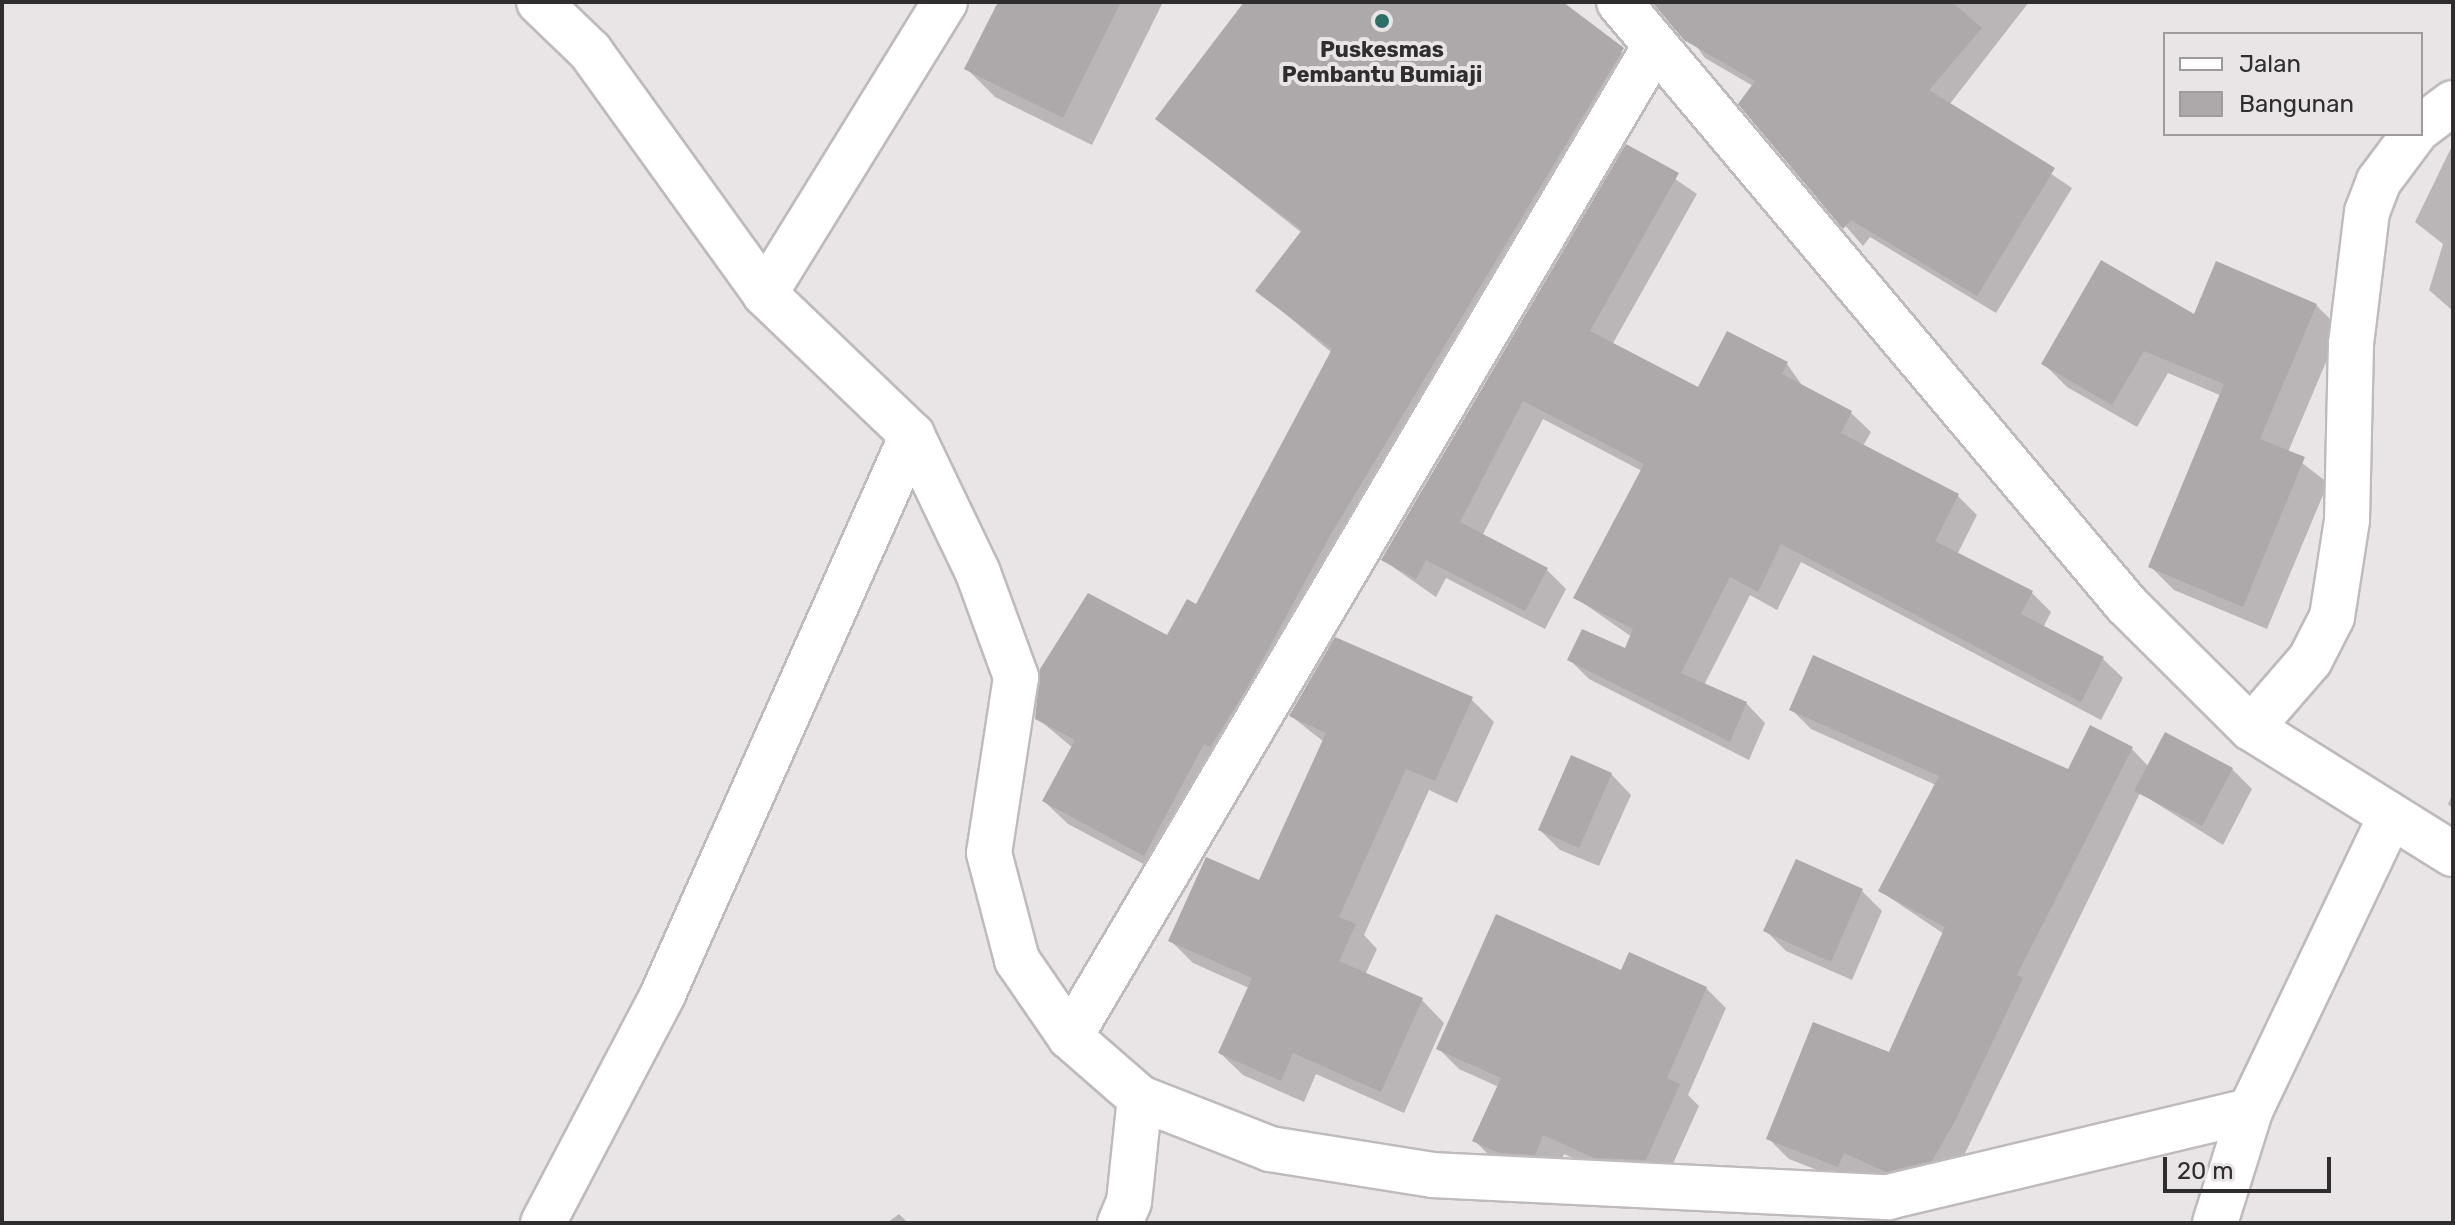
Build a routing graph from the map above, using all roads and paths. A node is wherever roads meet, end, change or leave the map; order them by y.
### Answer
1 (539, 2) edge
2 (945, 2) edge
3 (1619, 2) edge
4 (1655, 46) junction
5 (2453, 103) edge
6 (2423, 126) edge
7 (2413, 136) edge
8 (765, 294) junction
9 (912, 435) junction
10 (2251, 728) junction
11 (2390, 818) junction
12 (2453, 854) edge
13 (1070, 1037) junction
14 (1140, 1098) junction
15 (2250, 1111) junction
16 (543, 1223) edge
17 (1120, 1223) edge
18 (2215, 1223) edge

1 - 8 street
2 - 8 street
3 - 4 street
4 - 10 street
4 - 13 street
5 - 6 street
7 - 10 street
8 - 9 street
9 - 13 street
9 - 16 street
10 - 11 street
11 - 12 street
11 - 15 street
13 - 14 street
14 - 15 street
14 - 17 street
15 - 18 street

